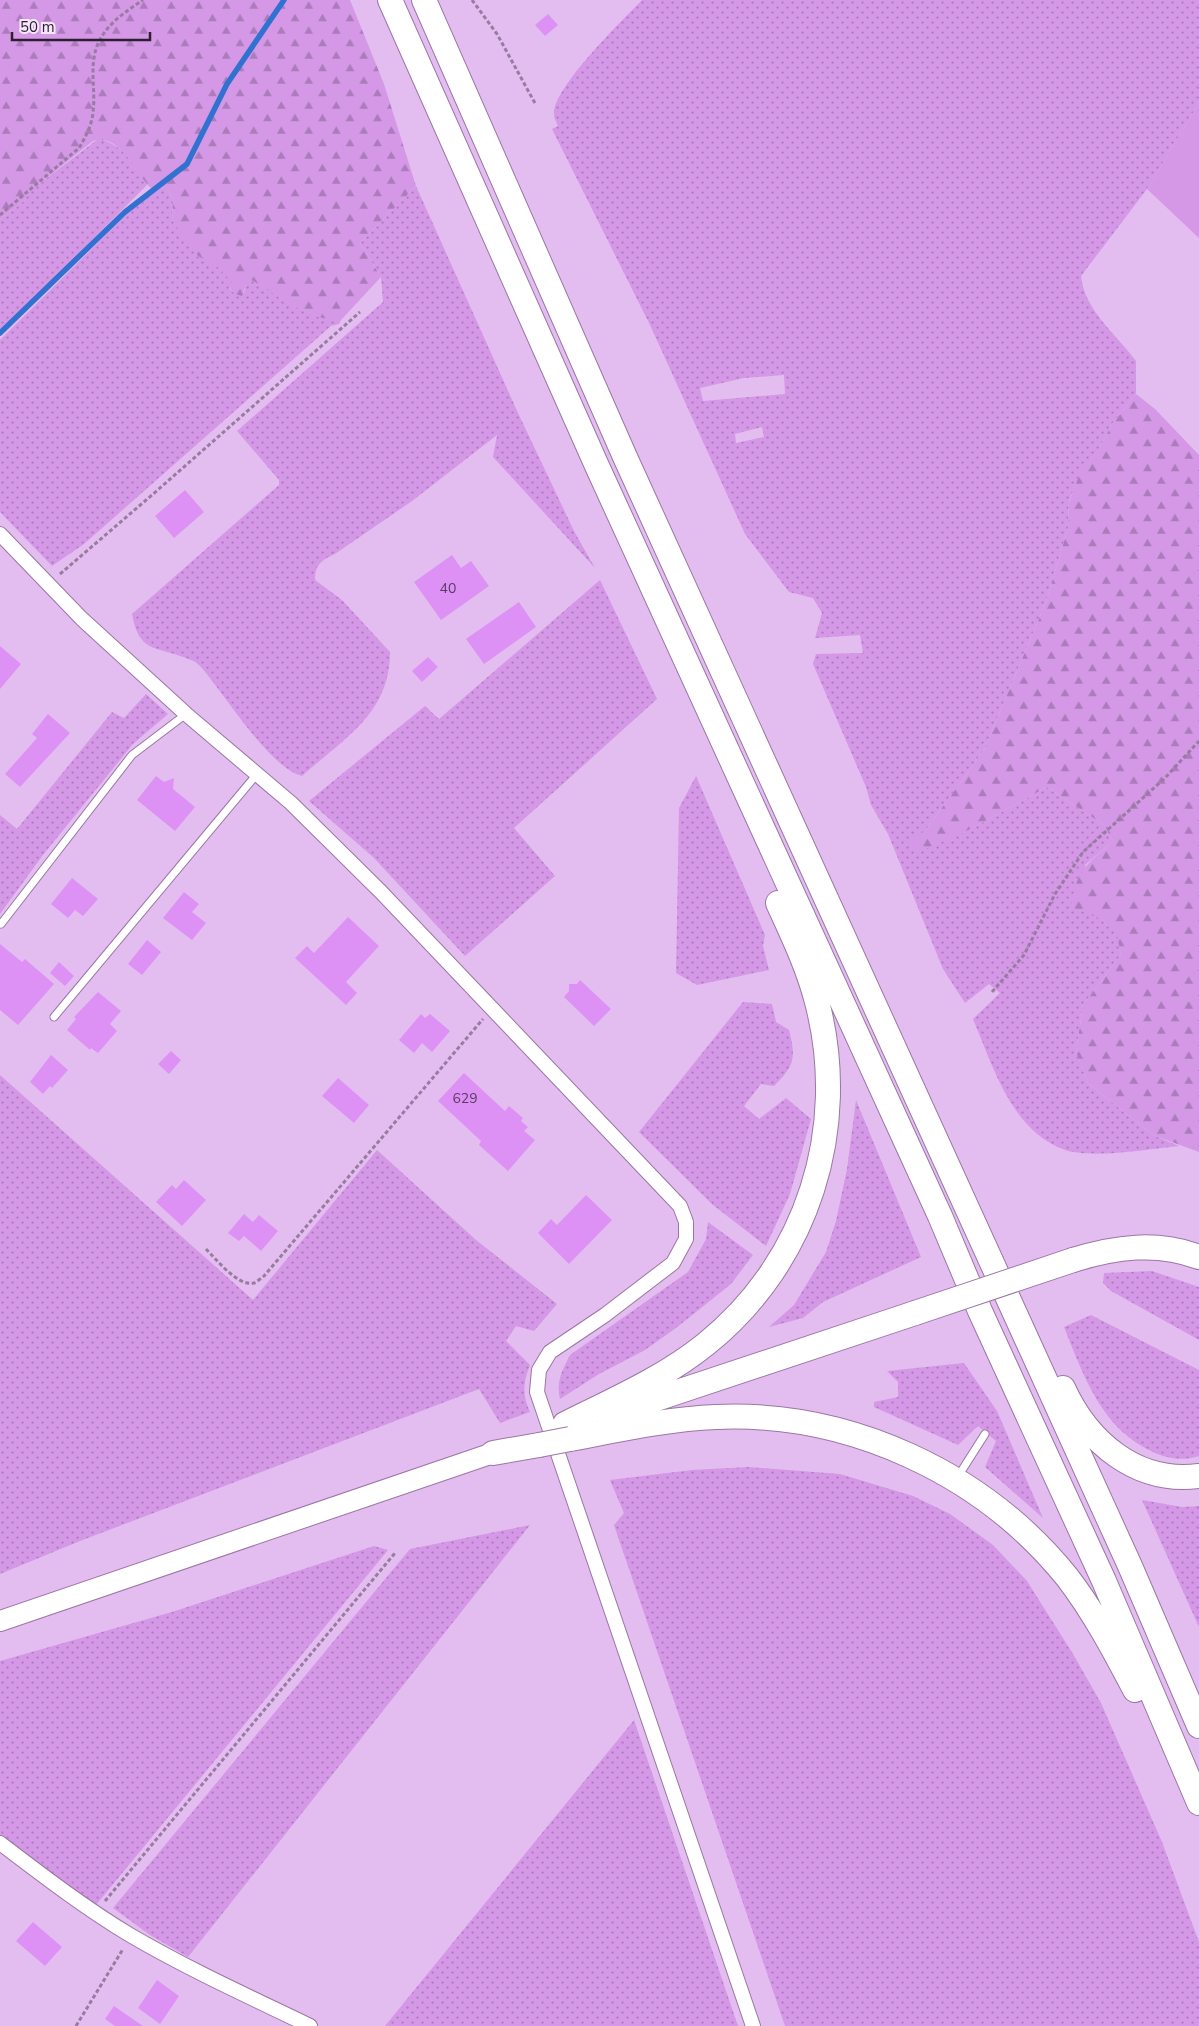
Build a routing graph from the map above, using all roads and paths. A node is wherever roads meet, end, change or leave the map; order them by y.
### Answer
1 (143, 0) edge
2 (390, 0) edge
3 (424, 0) edge
4 (472, 0) edge
5 (536, 105) dead end
6 (0, 215) edge
7 (360, 312) dead end
8 (0, 534) edge
9 (48, 584) junction
10 (186, 714) junction
11 (1199, 741) edge
12 (257, 774) junction
13 (764, 834) junction
14 (1, 924) edge
15 (992, 992) dead end
16 (492, 1010) junction
17 (54, 1017) dead end
18 (206, 1249) dead end
19 (1199, 1257) edge
20 (1009, 1300) junction
21 (567, 1431) junction
22 (985, 1434) dead end
23 (493, 1453) joint
24 (1199, 1476) edge
25 (956, 1480) junction
26 (395, 1553) dead end
27 (0, 1621) edge
28 (1199, 1726) edge
29 (1199, 1803) edge
30 (1199, 1810) edge
31 (0, 1843) edge
32 (95, 1913) junction
33 (132, 1936) junction
34 (76, 2026) edge
35 (310, 2026) edge
36 (753, 2026) edge

1 - 6 path
2 - 13 highway
3 - 20 highway
4 - 5 path
7 - 9 path
8 - 9 street
9 - 10 street
10 - 12 street
10 - 14 lane
11 - 15 path
12 - 16 street
12 - 17 lane
13 - 21 highway
13 - 29 highway
16 - 18 path
16 - 36 street
19 - 21 highway, bridge
20 - 24 highway
20 - 28 highway
21 - 23 highway
21 - 25 highway
22 - 25 lane
23 - 27 main road
25 - 30 highway
26 - 32 path
31 - 32 street
32 - 33 street
33 - 34 path
33 - 35 street

